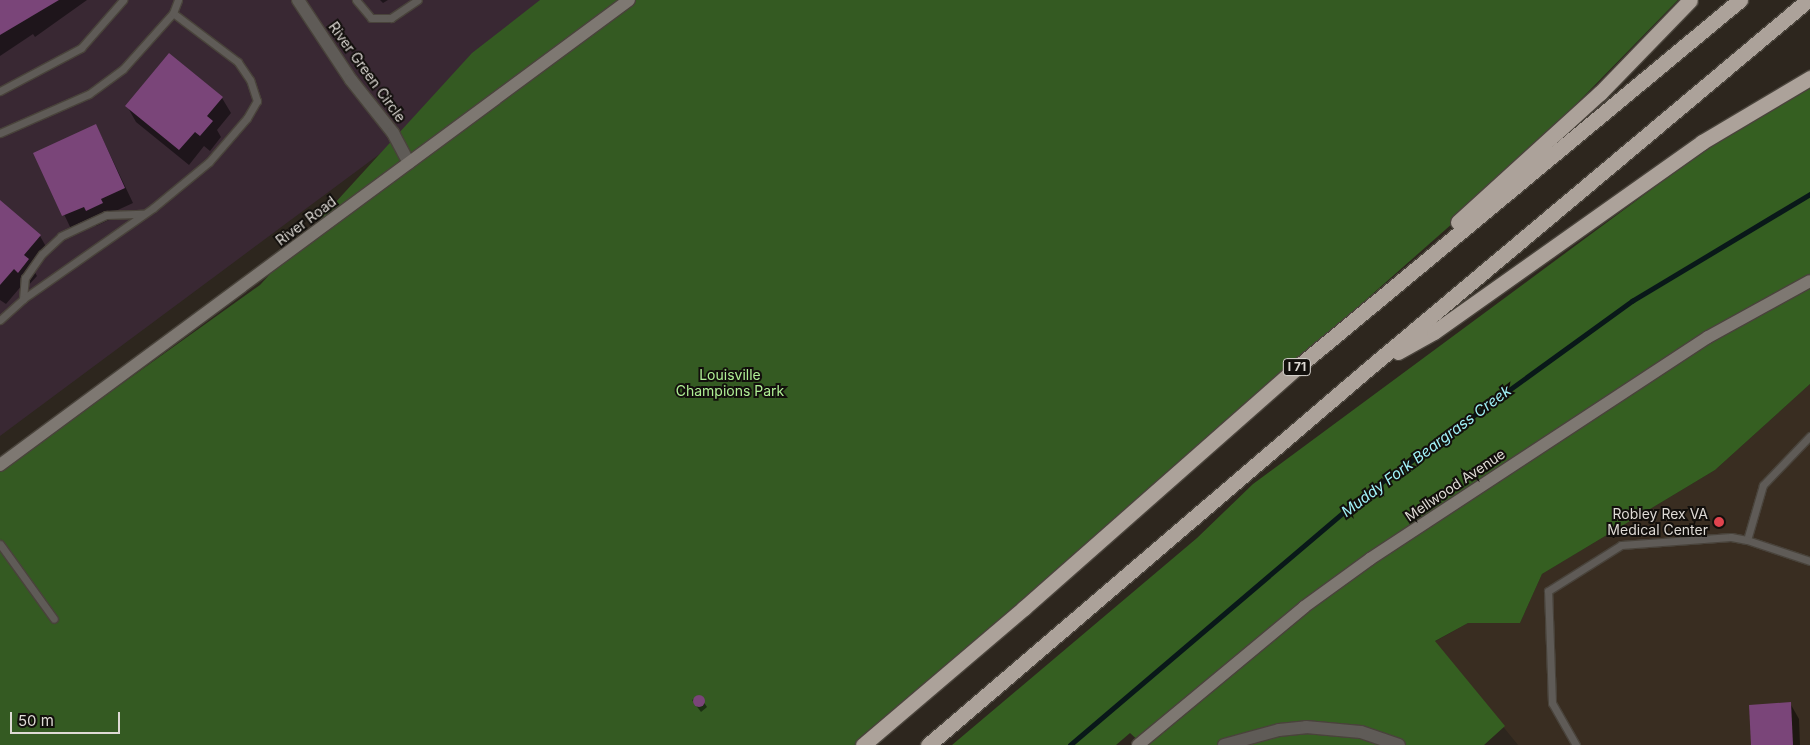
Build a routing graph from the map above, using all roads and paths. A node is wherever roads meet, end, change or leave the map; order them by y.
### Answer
1 (123, 0) edge
2 (178, 0) edge
3 (298, 0) edge
4 (356, 0) edge
5 (418, 0) edge
6 (629, 0) edge
7 (1690, 0) edge
8 (1740, 0) edge
9 (1808, 0) edge
10 (173, 13) junction
11 (1810, 78) edge
12 (0, 91) edge
13 (0, 133) edge
14 (409, 163) junction
15 (143, 214) junction
16 (1810, 281) edge
17 (23, 299) junction
18 (0, 320) edge
19 (1300, 365) junction
20 (1368, 368) junction
21 (1810, 436) edge
22 (0, 465) edge
23 (1747, 540) junction
24 (0, 544) edge
25 (1810, 561) edge
26 (54, 619) dead end
27 (863, 745) edge
28 (928, 745) edge
29 (1138, 745) edge
30 (1224, 745) edge
31 (1399, 745) edge
32 (1576, 745) edge

1 - 12 lane
2 - 10 lane
3 - 14 street, River Green Circle
4 - 5 lane
6 - 14 street, River Road
7 - 19 highway
8 - 19 highway, I 71
9 - 20 highway
10 - 13 lane
10 - 15 lane
11 - 20 highway
14 - 22 street, River Road
15 - 17 lane
15 - 17 lane
16 - 29 street, Mellwood Avenue
17 - 18 lane
19 - 27 highway, I 71
20 - 28 highway
21 - 23 lane
23 - 25 lane
23 - 32 lane
24 - 26 lane
30 - 31 street

